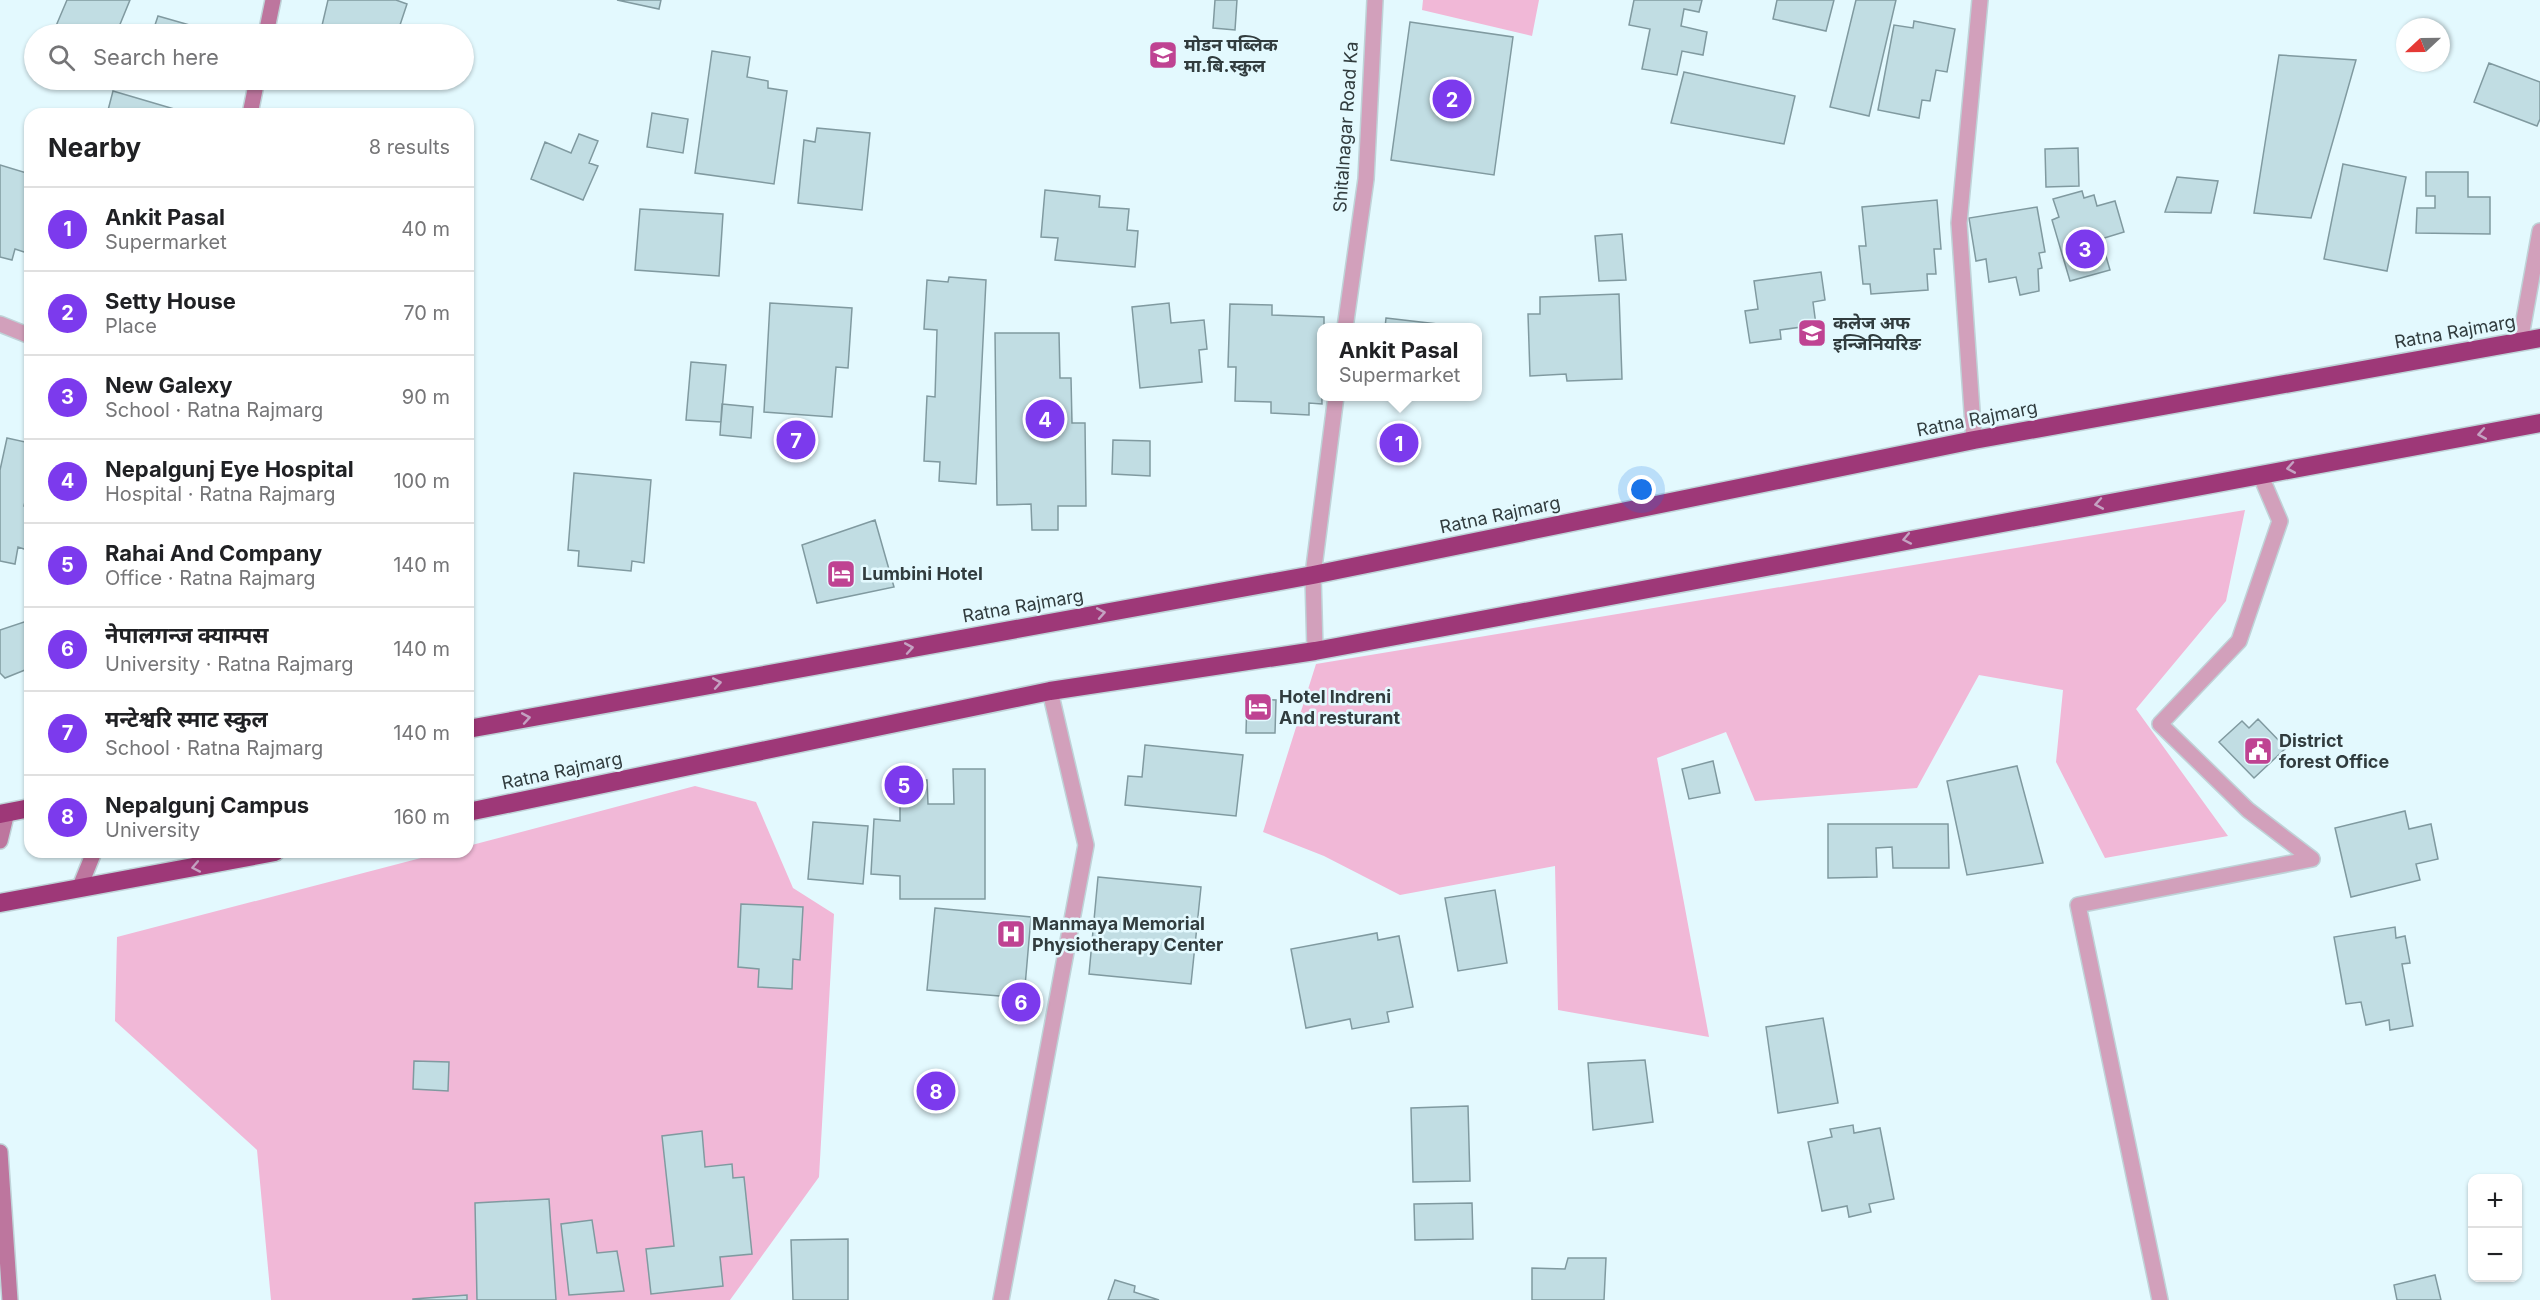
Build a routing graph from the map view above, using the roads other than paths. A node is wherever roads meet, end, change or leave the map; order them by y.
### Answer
1 (273, 0) edge
2 (1375, 0) edge
3 (1980, 0) edge
4 (268, 24) edge
5 (254, 90) edge
6 (250, 108) edge
7 (2540, 231) edge
8 (1346, 323) edge
9 (0, 324) edge
10 (24, 334) edge
11 (2540, 338) edge
12 (2520, 342) junction
13 (1335, 401) edge
14 (2540, 423) edge
15 (1974, 440) junction
16 (2260, 474) junction
17 (1313, 575) junction
18 (1315, 651) junction
19 (1050, 691) junction
20 (474, 728) edge
21 (24, 809) edge
22 (474, 811) edge
23 (4, 813) edge
24 (0, 841) edge
25 (91, 858) edge
26 (242, 858) edge
27 (79, 889) junction
28 (0, 903) edge
29 (0, 1152) edge
30 (10, 1300) edge
31 (1001, 1300) edge
32 (2160, 1300) edge

1 - 4 street
2 - 8 street, Shitalnagar Road Ka
3 - 15 street
5 - 6 street
7 - 12 street
9 - 10 street
11 - 12 highway, Ratna Rajmarg
12 - 15 highway, Ratna Rajmarg
13 - 17 street
14 -> 16 highway, Ratna Rajmarg
15 - 17 highway, Ratna Rajmarg
16 -> 18 highway, Ratna Rajmarg
16 - 32 street
17 - 18 street
20 -> 17 highway, Ratna Rajmarg
18 - 19 highway, Ratna Rajmarg
19 - 22 highway, Ratna Rajmarg
19 - 31 street
21 - 23 highway
23 - 24 street
25 - 27 street
26 -> 27 highway
27 - 28 highway
29 - 30 street

